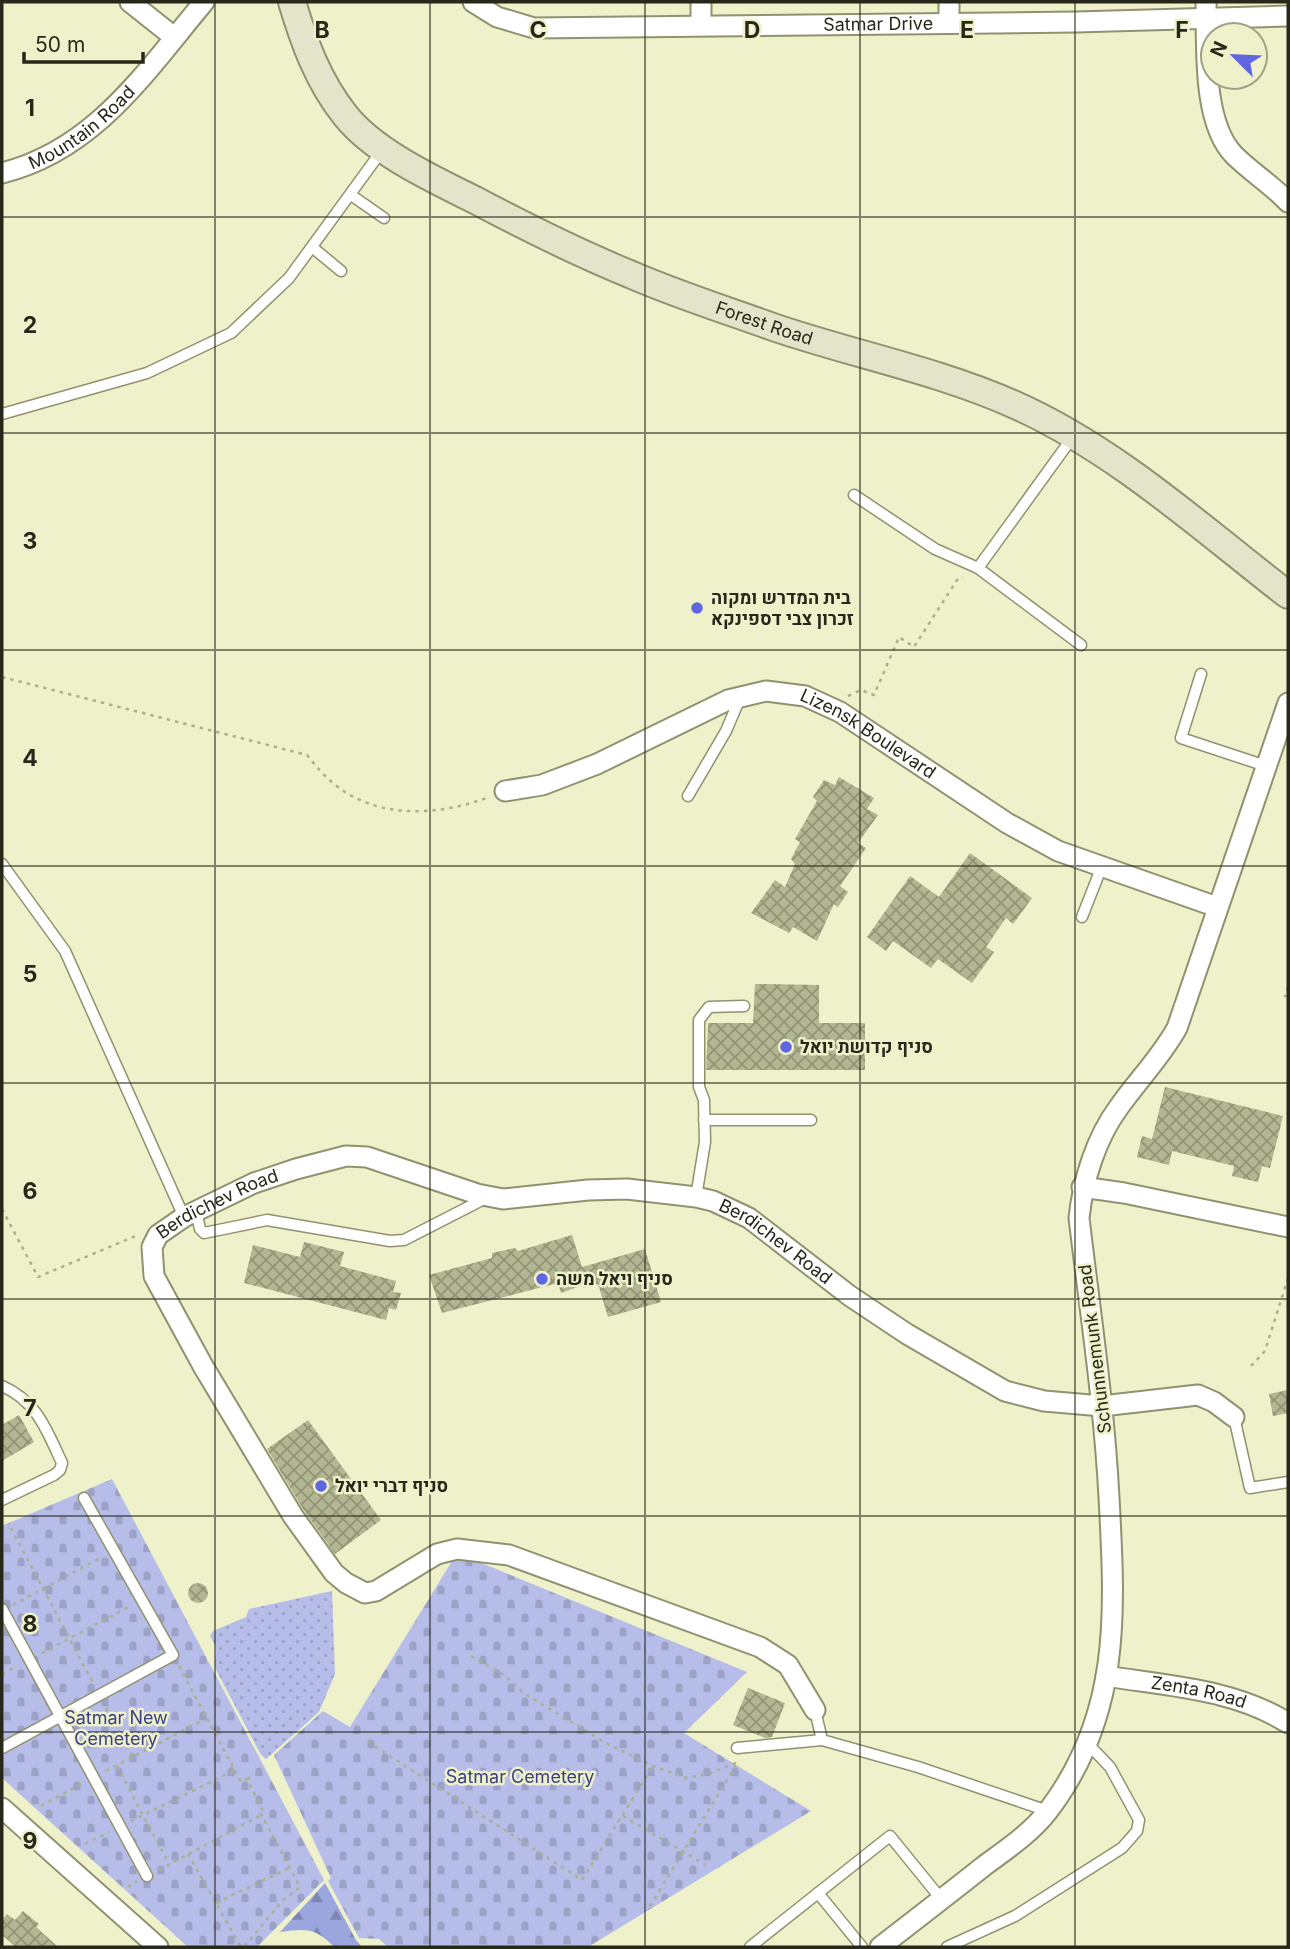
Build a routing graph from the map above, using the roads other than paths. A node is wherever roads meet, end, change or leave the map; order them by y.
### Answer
1 (130, 2) edge
2 (204, 2) edge
3 (292, 2) edge
4 (473, 2) edge
5 (701, 2) edge
6 (949, 2) edge
7 (1206, 10) edge
8 (1288, 16) edge
9 (949, 23) junction
10 (701, 25) junction
11 (174, 37) junction
12 (383, 149) junction
13 (2, 173) edge
14 (351, 195) junction
15 (1288, 202) edge
16 (384, 218) dead end
17 (312, 247) junction
18 (341, 271) dead end
19 (2, 414) edge
20 (1075, 435) junction
21 (854, 495) dead end
22 (978, 568) junction
23 (1288, 595) edge
24 (1081, 645) dead end
25 (1201, 674) dead end
26 (740, 697) junction
27 (1288, 703) edge
28 (1266, 766) junction
29 (505, 791) road end
30 (688, 796) dead end
31 (2, 864) edge
32 (1101, 866) junction
33 (1217, 907) junction
34 (1082, 917) dead end
35 (744, 1006) dead end
36 (704, 1120) junction
37 (811, 1120) dead end
38 (1082, 1187) junction
39 (489, 1196) junction
40 (696, 1197) junction
41 (190, 1214) junction
42 (1288, 1227) edge
43 (2, 1386) edge
44 (1102, 1406) junction
45 (1234, 1417) joint
46 (1288, 1482) edge
47 (84, 1498) dead end
48 (2, 1500) edge
49 (2, 1610) edge
50 (1106, 1676) junction
51 (815, 1710) joint
52 (59, 1717) junction
53 (1288, 1723) edge
54 (822, 1740) junction
55 (1088, 1744) junction
56 (2, 1748) edge
57 (737, 1748) dead end
58 (2, 1808) edge
59 (1048, 1811) junction
60 (147, 1876) road end
61 (818, 1892) junction
62 (942, 1900) junction
63 (158, 1947) edge
64 (750, 1947) edge
65 (862, 1947) edge
66 (880, 1947) edge
67 (947, 1947) edge

1 - 11 street
2 - 11 street, Mountain Road
3 - 12 street, Forest Road
4 - 10 street, Satmar Drive
5 - 10 street
6 - 9 street
7 - 8 street, Satmar Drive
7 - 9 street, Satmar Drive
7 - 15 street
9 - 10 street, Satmar Drive
11 - 13 street, Mountain Road
12 - 14 lane
12 - 20 street, Forest Road
14 - 16 lane
14 - 17 lane
17 - 18 lane
17 - 19 lane
20 - 22 lane
20 - 23 street, Forest Road
21 - 22 lane
22 - 24 lane
25 - 28 lane
26 - 29 street, Lizensk Boulevard
26 - 30 lane
26 - 32 street, Lizensk Boulevard
27 - 28 street, Schunnemunk Road
28 - 33 street, Schunnemunk Road
31 - 41 lane
32 - 33 street, Lizensk Boulevard
32 - 34 lane
33 - 38 street, Schunnemunk Road
35 - 36 lane
36 - 37 lane
36 - 40 lane
38 - 42 street
38 - 44 street, Schunnemunk Road
39 - 40 street, Berdichev Road
39 - 41 street, Berdichev Road
39 - 41 lane
40 - 44 street, Berdichev Road
41 - 51 street, Berdichev Road
43 - 48 lane
44 - 45 street, Berdichev Road
44 - 50 street, Schunnemunk Road
45 - 46 lane
47 - 52 lane
49 - 52 lane
50 - 53 street, Zenta Road
50 - 55 street, Schunnemunk Road
51 - 54 lane
52 - 56 lane
52 - 60 lane
54 - 57 lane
54 - 59 lane
55 - 59 street, Schunnemunk Road
55 - 67 lane
58 - 63 street
59 - 62 street, Schunnemunk Road
61 - 62 lane
61 - 64 lane
61 - 65 lane
62 - 66 street, Schunnemunk Road

